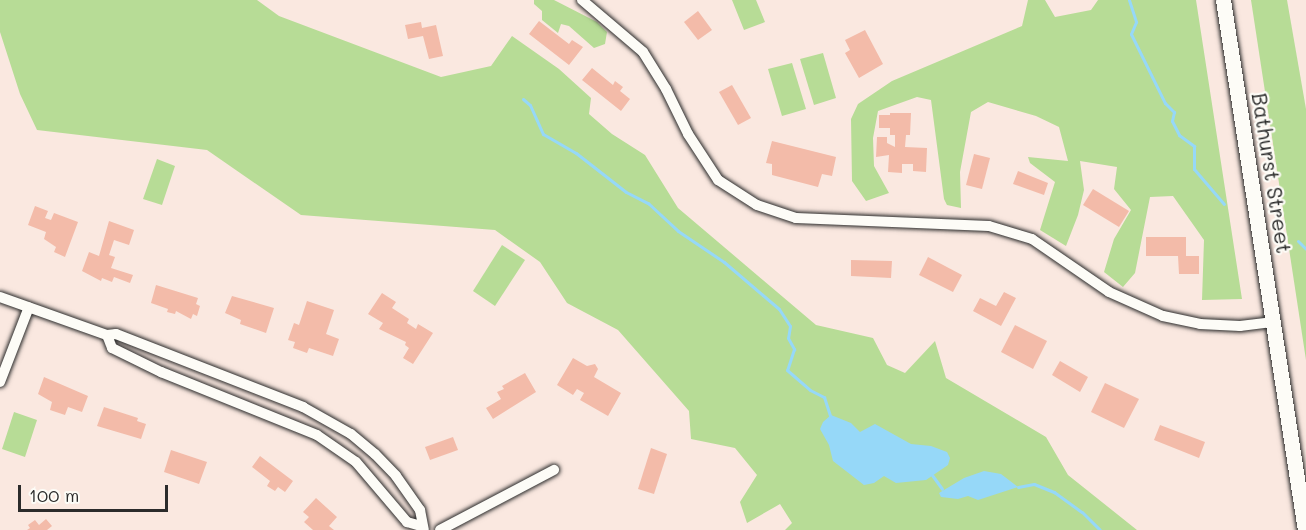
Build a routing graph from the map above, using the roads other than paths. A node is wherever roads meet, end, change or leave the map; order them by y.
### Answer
1 (582, 0) edge
2 (1223, 0) edge
3 (0, 297) edge
4 (29, 307) junction
5 (1274, 322) junction
6 (107, 335) junction
7 (169, 356) junction
8 (161, 372) junction
9 (0, 382) edge
10 (303, 407) junction
11 (294, 424) junction
12 (554, 470) dead end
13 (423, 528) edge
14 (440, 530) edge
15 (1305, 530) edge

1 - 5 street
2 - 5 main road, Bathurst Street
3 - 4 street
4 - 6 street
4 - 9 street
5 - 15 main road, Bathurst Street
6 - 7 street
6 - 8 street
7 - 8 street
7 - 10 street
8 - 11 street
10 - 11 street
10 - 13 street
11 - 13 street
12 - 14 street

